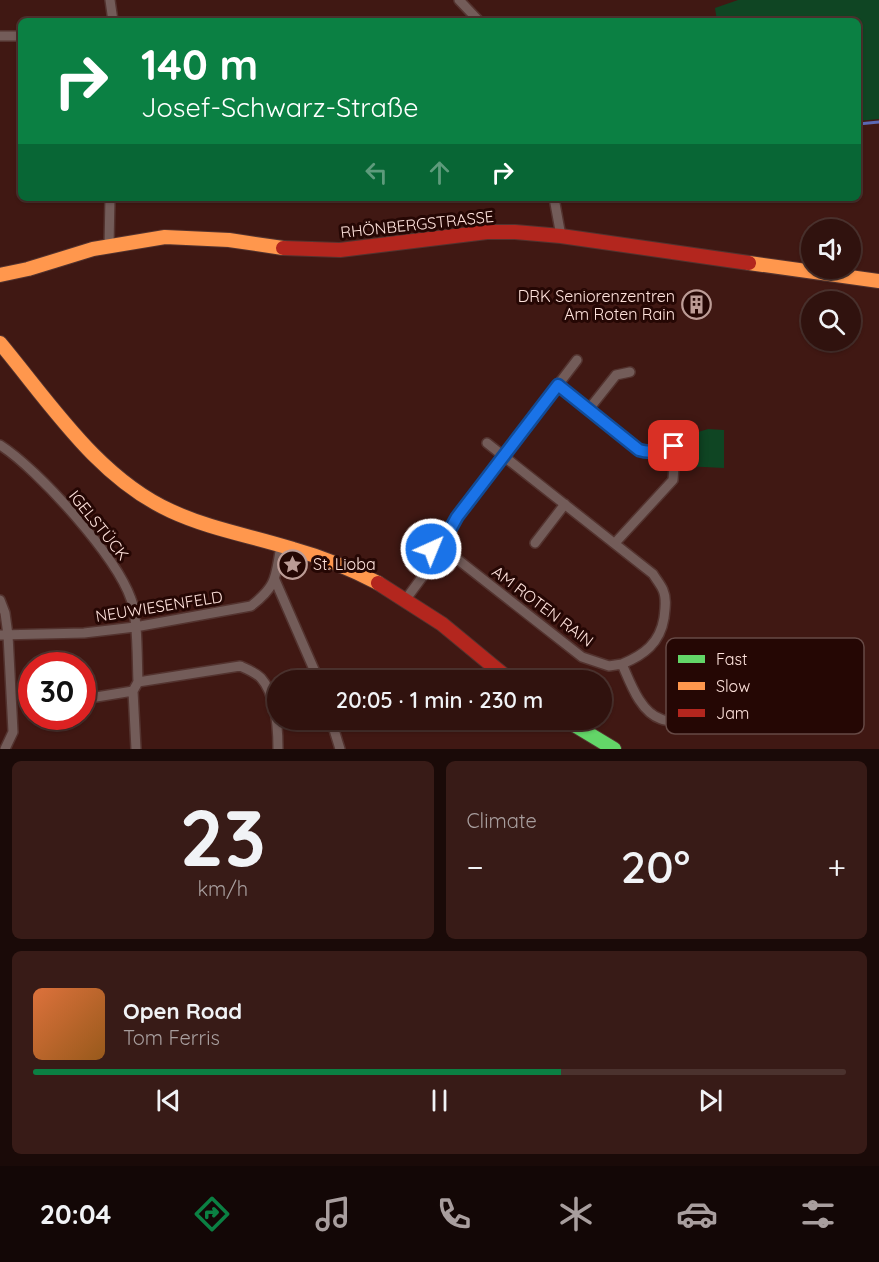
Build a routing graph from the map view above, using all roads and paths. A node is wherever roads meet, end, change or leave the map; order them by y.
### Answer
1 (110, 0) edge
2 (459, 0) edge
3 (113, 18) edge
4 (476, 18) edge
5 (0, 36) edge
6 (18, 36) edge
7 (110, 201) edge
8 (555, 201) edge
9 (561, 236) junction
10 (109, 246) junction
11 (0, 274) edge
12 (879, 281) edge
13 (0, 343) edge
14 (577, 360) dead end
15 (630, 372) dead end
16 (558, 385) junction
17 (589, 409) junction
18 (487, 443) dead end
19 (0, 445) edge
20 (503, 456) junction
21 (565, 504) junction
22 (447, 535) junction
23 (535, 543) dead end
24 (615, 543) junction
25 (281, 546) junction
26 (452, 555) junction
27 (437, 557) junction
28 (275, 580) junction
29 (406, 599) junction
30 (0, 600) edge
31 (135, 627) junction
32 (4, 635) edge
33 (622, 664) junction
34 (314, 670) edge
35 (499, 670) edge
36 (138, 682) junction
37 (133, 691) junction
38 (96, 697) edge
39 (666, 720) edge
40 (334, 730) edge
41 (583, 730) edge
42 (5, 749) edge
43 (136, 749) edge
44 (278, 749) edge
45 (340, 749) edge
46 (614, 749) edge

1 - 3 street
2 - 4 street
5 - 6 street
7 - 10 street
8 - 9 street
9 - 10 street, RHÖNBERGSTRASSE
9 - 12 street, RHÖNBERGSTRASSE
10 - 11 street, RHÖNBERGSTRASSE
13 - 25 street
14 - 16 street
15 - 17 street
16 - 17 street
16 - 20 street
17 - 24 street
18 - 20 street
19 - 31 street, IGELSTÜCK
20 - 21 street
20 - 22 street
21 - 23 street
21 - 24 street
22 - 26 street
22 - 27 street
24 - 33 street
25 - 28 street
25 - 29 street
26 - 27 street
26 - 33 street, AM ROTEN RAIN
27 - 29 street
28 - 31 street, NEUWIESENFELD
28 - 34 street
29 - 35 street
30 - 32 street
31 - 32 street, NEUWIESENFELD
31 - 36 street, IGELSTÜCK
32 - 42 street
33 - 39 street
36 - 37 street
36 - 44 street
37 - 38 street
37 - 43 street
40 - 45 street
41 - 46 street

